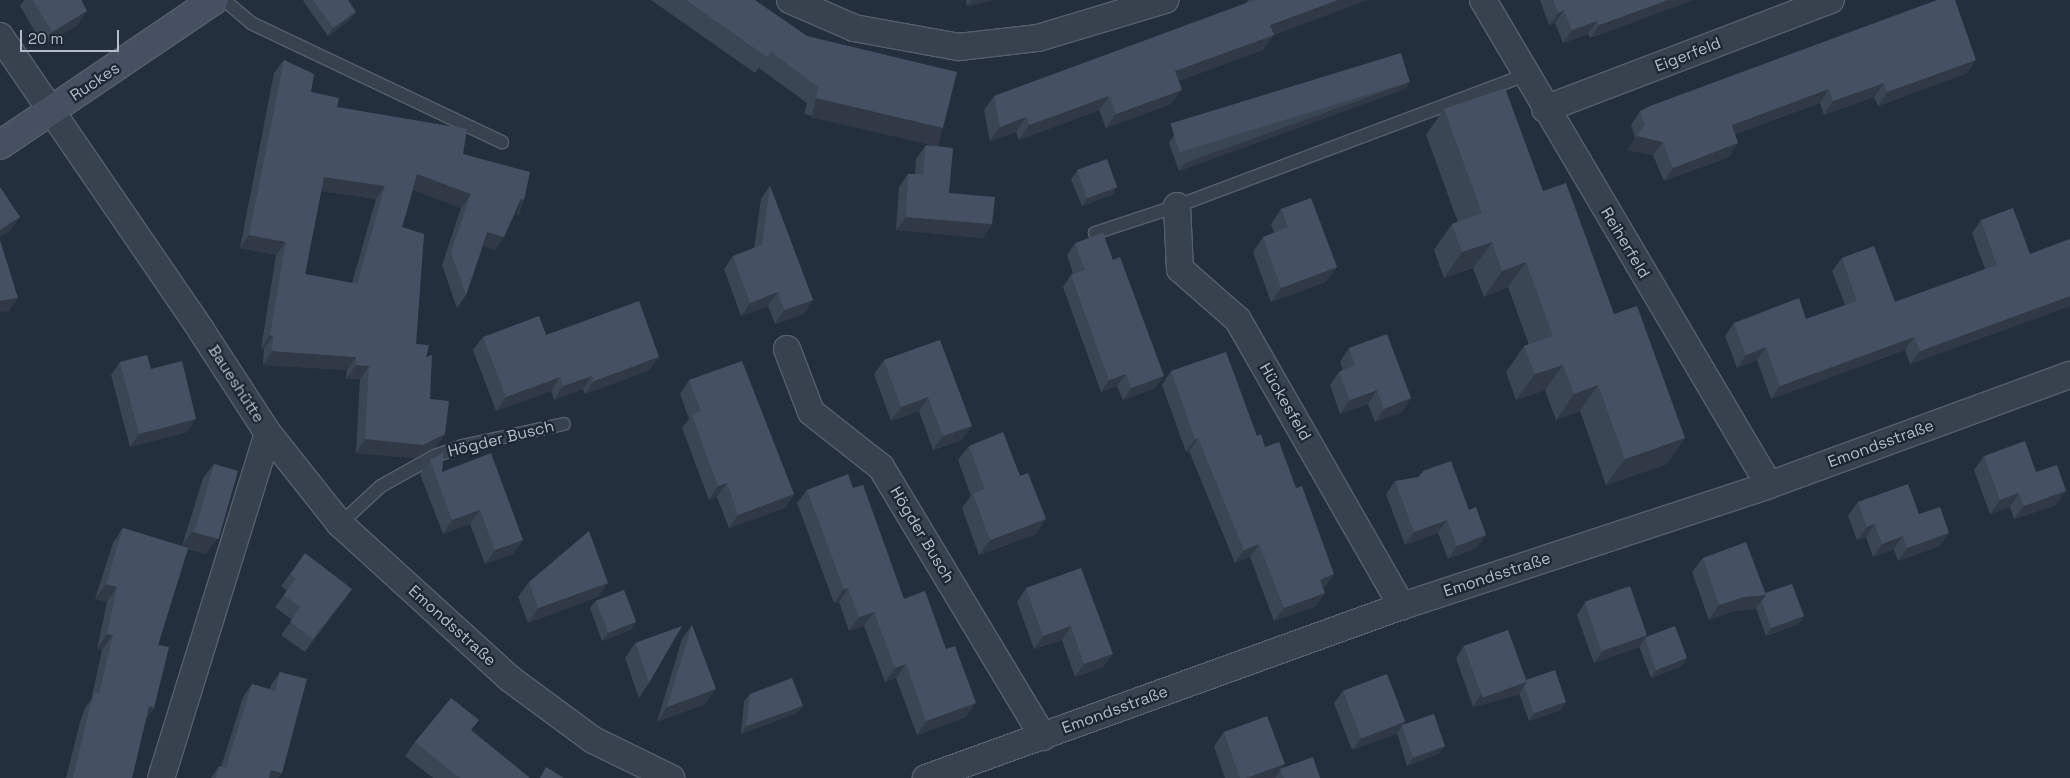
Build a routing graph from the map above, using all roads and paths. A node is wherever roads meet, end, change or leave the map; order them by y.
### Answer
1 (214, 0) edge
2 (224, 0) edge
3 (790, 0) edge
4 (1165, 0) edge
5 (1483, 0) edge
6 (1831, 0) edge
7 (0, 36) edge
8 (1526, 75) junction
9 (1545, 109) junction
10 (51, 112) junction
11 (502, 142) dead end
12 (0, 145) edge
13 (1177, 206) junction
14 (1095, 233) dead end
15 (787, 349) dead end
16 (2070, 375) edge
17 (564, 424) dead end
18 (268, 433) junction
19 (1769, 485) junction
20 (340, 524) junction
21 (1402, 606) junction
22 (1043, 736) junction
23 (161, 778) edge
24 (671, 778) edge
25 (926, 778) edge

1 - 10 main road, Ruckes
2 - 11 lane
3 - 4 street
5 - 8 street, Reiherfeld
6 - 9 street, Eigerfeld
7 - 10 street, Baueshütte
8 - 9 street, Reiherfeld
8 - 13 lane
9 - 19 street, Reiherfeld
10 - 12 main road, Ruckes
10 - 18 street, Baueshütte
13 - 14 lane
13 - 21 street, Hückesfeld
15 - 22 street, Högder Busch
16 - 19 street, Emondsstraße
17 - 20 lane, Högder Busch
18 - 20 street, Emondsstraße
18 - 23 street, Baueshütte
19 - 21 street, Emondsstraße
20 - 24 street, Emondsstraße
21 - 22 street, Emondsstraße
22 - 25 street, Emondsstraße

